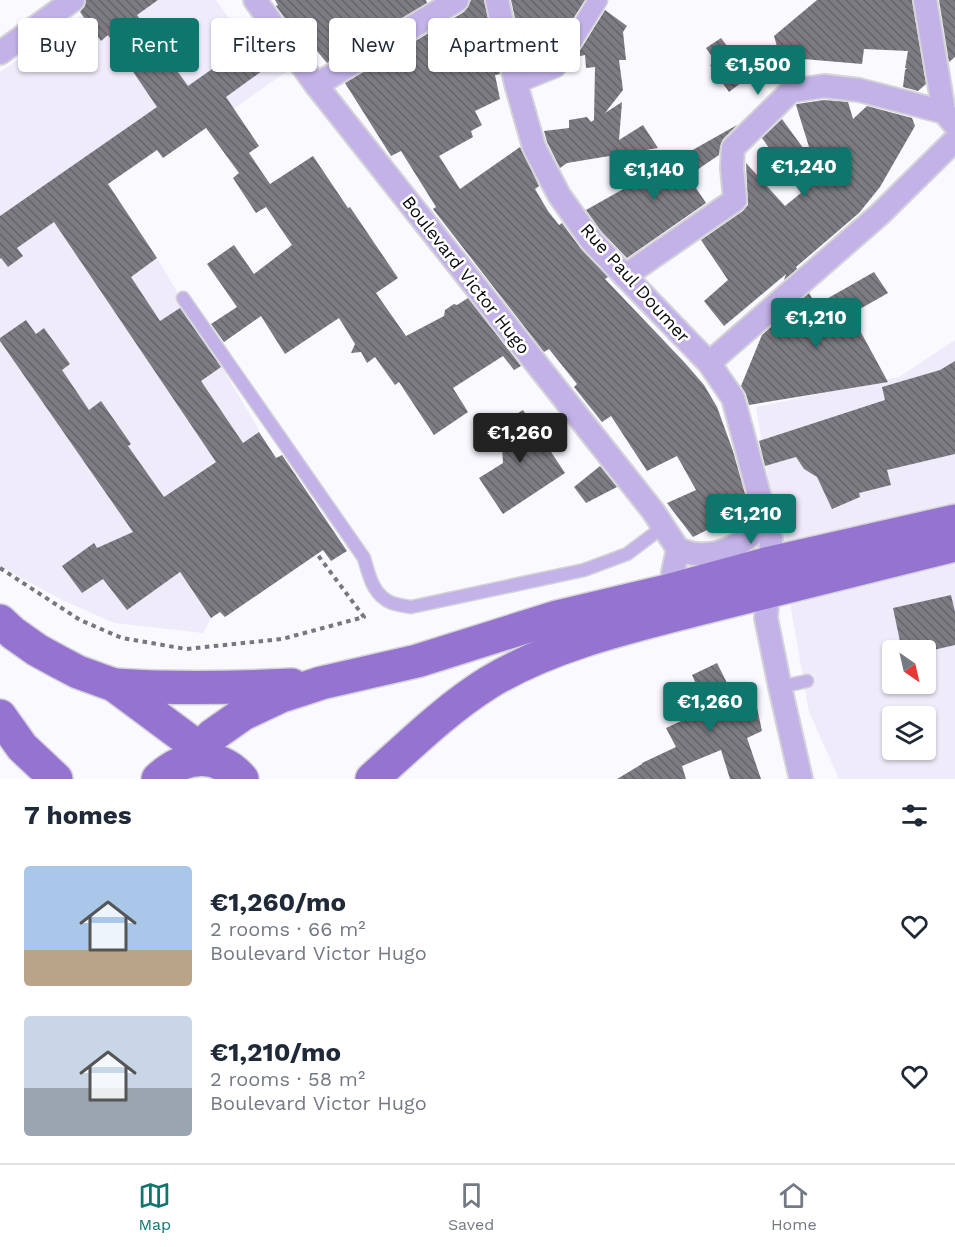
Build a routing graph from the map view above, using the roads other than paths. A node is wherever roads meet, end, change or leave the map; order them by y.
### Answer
1 (73, 0) edge
2 (255, 0) edge
3 (457, 0) edge
4 (497, 0) edge
5 (598, 0) edge
6 (925, 0) edge
7 (0, 53) edge
8 (516, 84) junction
9 (316, 85) junction
10 (950, 119) edge
11 (955, 140) edge
12 (625, 276) junction
13 (183, 298) dead end
14 (709, 363) junction
15 (955, 520) edge
16 (766, 523) junction
17 (663, 527) junction
18 (955, 545) edge
19 (678, 549) junction
20 (770, 577) junction
21 (670, 590) junction
22 (0, 621) edge
23 (807, 681) dead end
24 (321, 683) junction
25 (114, 685) junction
26 (780, 687) junction
27 (0, 716) edge
28 (201, 766) edge
29 (56, 779) edge
30 (373, 779) edge
31 (801, 779) edge

1 - 7 street
2 - 9 street, Boulevard Victor Hugo
3 - 9 street
4 - 8 street, Rue Paul Doumer
5 - 8 street
6 - 10 street
8 - 12 street, Rue Paul Doumer
9 - 17 street, Boulevard Victor Hugo
10 - 12 street
11 - 14 street
12 - 14 street, Rue Paul Doumer
13 - 17 lane
14 - 16 street, Rue Paul Doumer
15 - 20 main road
16 - 19 street
16 - 20 street, Rue Paul Doumer
17 - 19 street, Boulevard Victor Hugo
18 - 20 main road
19 - 21 street
20 - 21 main road
20 - 26 street, Rue Paul Doumer
20 - 30 main road
21 - 24 main road
22 - 25 main road
23 - 26 lane
24 - 25 main road
24 - 28 main road
25 - 28 main road
26 - 31 street, Rue Paul Doumer
27 - 29 main road

